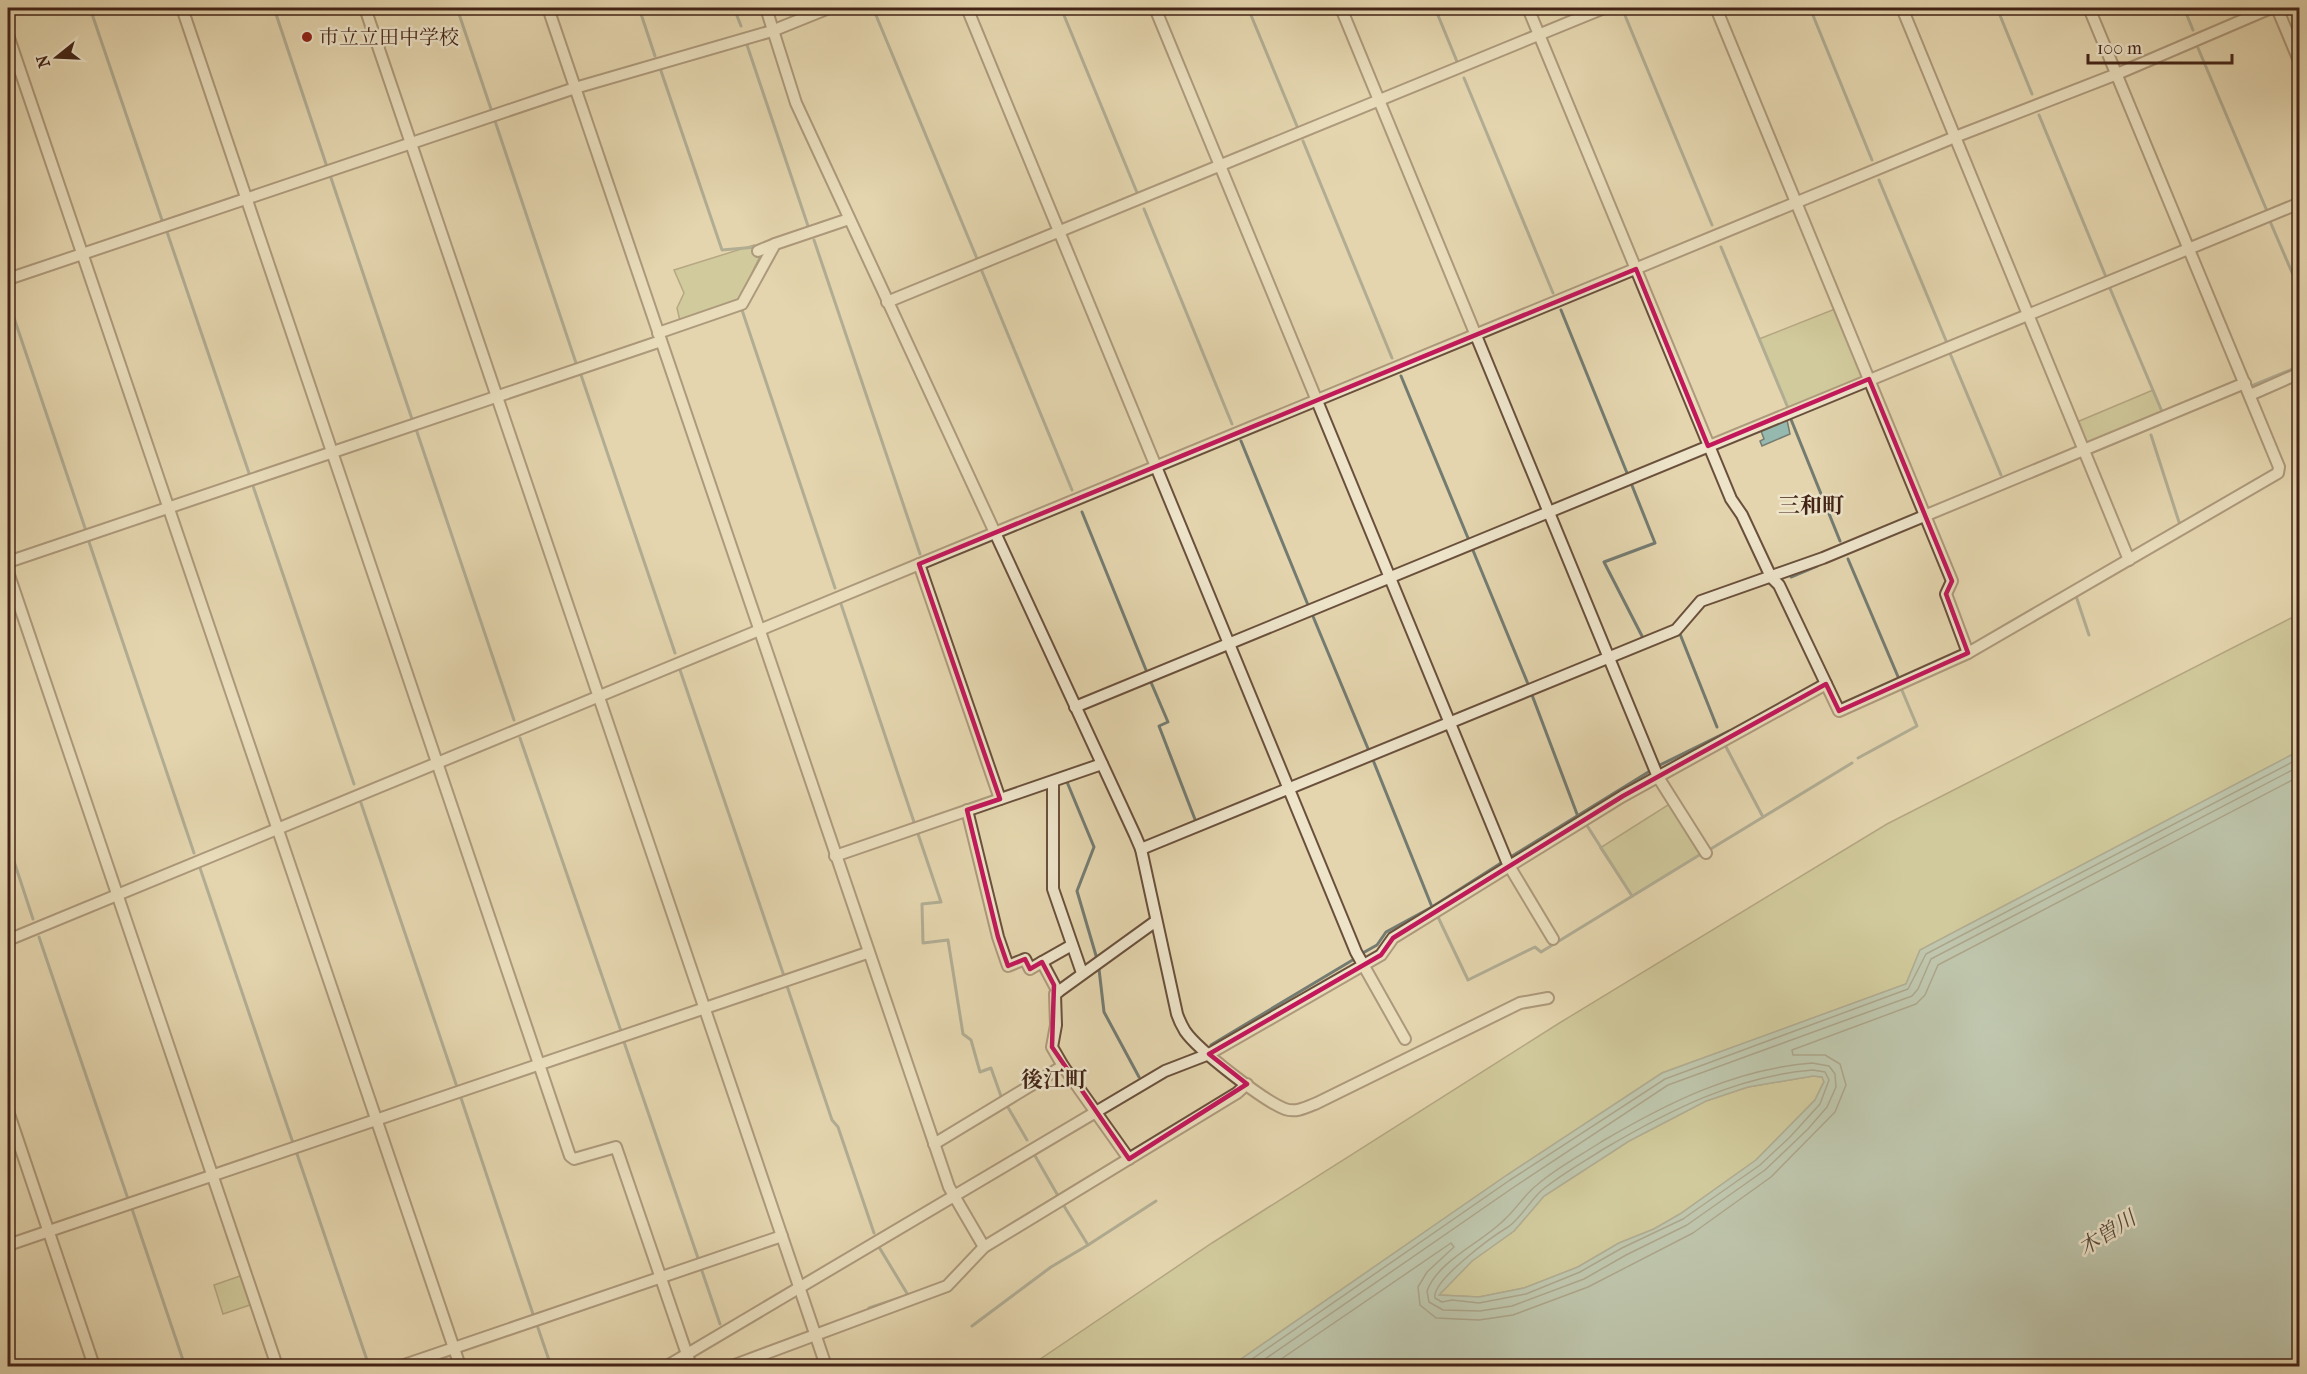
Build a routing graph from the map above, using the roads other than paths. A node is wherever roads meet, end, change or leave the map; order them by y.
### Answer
1 (182, 8) edge
2 (365, 8) edge
3 (548, 8) edge
4 (766, 8) edge
5 (829, 8) edge
6 (967, 8) edge
7 (1155, 8) edge
8 (1341, 8) edge
9 (1528, 8) edge
10 (1604, 8) edge
11 (1716, 8) edge
12 (1902, 8) edge
13 (2090, 8) edge
14 (2271, 8) edge
15 (2277, 8) edge
16 (772, 31) junction
17 (1539, 34) junction
18 (8, 35) edge
19 (2300, 63) edge
20 (2117, 74) junction
21 (575, 88) junction
22 (1379, 100) junction
23 (1955, 137) junction
24 (411, 142) junction
25 (1221, 169) junction
26 (246, 198) junction
27 (2300, 202) edge
28 (1797, 203) junction
29 (849, 219) junction
30 (1060, 232) junction
31 (775, 244) junction
32 (2188, 248) junction
33 (758, 251) dead end
34 (83, 254) junction
35 (1636, 269) junction
36 (8, 279) edge
37 (887, 302) junction
38 (2027, 314) junction
39 (1476, 335) junction
40 (659, 337) junction
41 (2300, 373) edge
42 (1869, 379) junction
43 (2247, 388) junction
44 (496, 396) junction
45 (1316, 400) junction
46 (1708, 446) junction
47 (332, 452) junction
48 (2085, 453) junction
49 (1157, 466) junction
50 (169, 508) junction
51 (1549, 511) junction
52 (1925, 515) junction
53 (996, 533) junction
54 (2129, 560) junction
55 (8, 562) edge
56 (919, 564) junction
57 (8, 572) edge
58 (1389, 576) junction
59 (1771, 577) junction
60 (758, 630) junction
61 (1229, 642) junction
62 (1968, 653) junction
63 (1609, 657) junction
64 (1826, 684) junction
65 (599, 694) junction
66 (1075, 707) junction
67 (1450, 722) junction
68 (437, 762) junction
69 (1102, 764) junction
70 (1658, 777) junction
71 (1053, 782) junction
72 (1289, 788) junction
73 (1000, 800) junction
74 (967, 810) junction
75 (277, 829) junction
76 (1141, 849) junction
77 (1706, 853) dead end
78 (835, 856) junction
79 (1510, 868) junction
80 (118, 895) junction
81 (1156, 921) junction
82 (1553, 939) dead end
83 (8, 940) edge
84 (1072, 945) junction
85 (867, 953) junction
86 (1360, 961) junction
87 (1042, 962) junction
88 (1082, 973) junction
89 (1058, 992) junction
90 (1548, 998) dead end
91 (704, 1007) junction
92 (1406, 1039) dead end
93 (1209, 1054) junction
94 (540, 1063) junction
95 (1063, 1066) junction
96 (1247, 1083) junction
97 (8, 1111) edge
98 (1094, 1114) junction
99 (375, 1119) junction
100 (934, 1144) junction
101 (1129, 1159) junction
102 (212, 1175) junction
103 (954, 1198) junction
104 (48, 1231) junction
105 (782, 1236) junction
106 (8, 1245) edge
107 (984, 1247) junction
108 (661, 1278) junction
109 (799, 1288) junction
110 (815, 1335) junction
111 (454, 1348) junction
112 (687, 1355) junction
113 (94, 1366) edge
114 (277, 1366) edge
115 (401, 1366) edge
116 (460, 1366) edge
117 (667, 1366) edge
118 (691, 1366) edge
119 (732, 1366) edge
120 (826, 1366) edge

1 - 26 street
2 - 24 street
3 - 21 street
4 - 16 street
5 - 16 street
6 - 30 street
7 - 25 street
8 - 22 street
9 - 17 street
10 - 17 street
11 - 28 street
12 - 23 street
13 - 20 street
14 - 20 street
15 - 19 street
16 - 21 street
16 - 29 street
17 - 22 street
17 - 35 street
18 - 34 street
20 - 23 street
20 - 32 street
21 - 24 street
21 - 40 street
22 - 25 street
22 - 39 street
23 - 28 street
23 - 38 street
24 - 26 street
24 - 44 street
25 - 30 street
25 - 45 street
26 - 34 street
26 - 47 street
27 - 32 street
28 - 35 street
28 - 42 street
29 - 31 street
29 - 37 street
30 - 37 street
30 - 49 street
31 - 33 street
31 - 40 street
32 - 38 street
32 - 43 street
34 - 36 street
34 - 50 street
35 - 39 street
35 - 46 street
37 - 53 street
38 - 42 street
38 - 48 street
39 - 45 street
39 - 51 street
40 - 44 street
40 - 60 street
41 - 43 street
42 - 46 street
42 - 52 street
43 - 48 street
43 - 54 street
44 - 47 street
44 - 65 street
45 - 49 street
45 - 58 street
46 - 51 street
46 - 59 street
47 - 50 street
47 - 68 street
48 - 52 street
48 - 54 street
49 - 53 street
49 - 61 street
50 - 55 street
50 - 75 street
51 - 58 street
51 - 63 street
52 - 59 street
52 - 62 street
53 - 56 street
53 - 66 street
54 - 62 street
56 - 60 street
56 - 73 street
57 - 80 street
58 - 61 street
58 - 67 street
59 - 63 street
59 - 64 street
60 - 65 street
60 - 78 street
61 - 66 street
61 - 72 street
62 - 64 street
63 - 67 street
63 - 70 street
64 - 70 street
65 - 68 street
65 - 91 street
66 - 69 street
67 - 72 street
67 - 79 street
68 - 75 street
68 - 94 street
69 - 71 street
69 - 76 street
70 - 77 street
70 - 79 street
71 - 73 street
71 - 84 street
72 - 76 street
72 - 86 street
73 - 74 street
74 - 78 street
74 - 87 street
75 - 80 street
75 - 99 street
76 - 81 street
78 - 85 street
79 - 82 street
79 - 86 street
80 - 83 street
80 - 102 street
81 - 88 street
81 - 93 street
84 - 87 street
84 - 88 street
85 - 91 street
85 - 100 street
86 - 92 street
86 - 93 street
87 - 89 street
88 - 89 street
89 - 95 street
90 - 96 street
91 - 94 street
91 - 105 street
93 - 96 street
93 - 98 street
94 - 99 street
94 - 108 street
95 - 98 street
95 - 100 street
96 - 101 street
97 - 104 street
98 - 101 street
98 - 103 street
99 - 102 street
99 - 111 street
100 - 103 street
101 - 107 street
102 - 104 street
102 - 114 street
103 - 107 street
103 - 109 street
104 - 106 street
104 - 113 street
105 - 108 street
105 - 109 street
107 - 110 street
108 - 111 street
108 - 112 street
109 - 110 street
109 - 112 street
110 - 119 street
110 - 120 street
111 - 115 street
111 - 116 street
112 - 117 street
112 - 118 street

